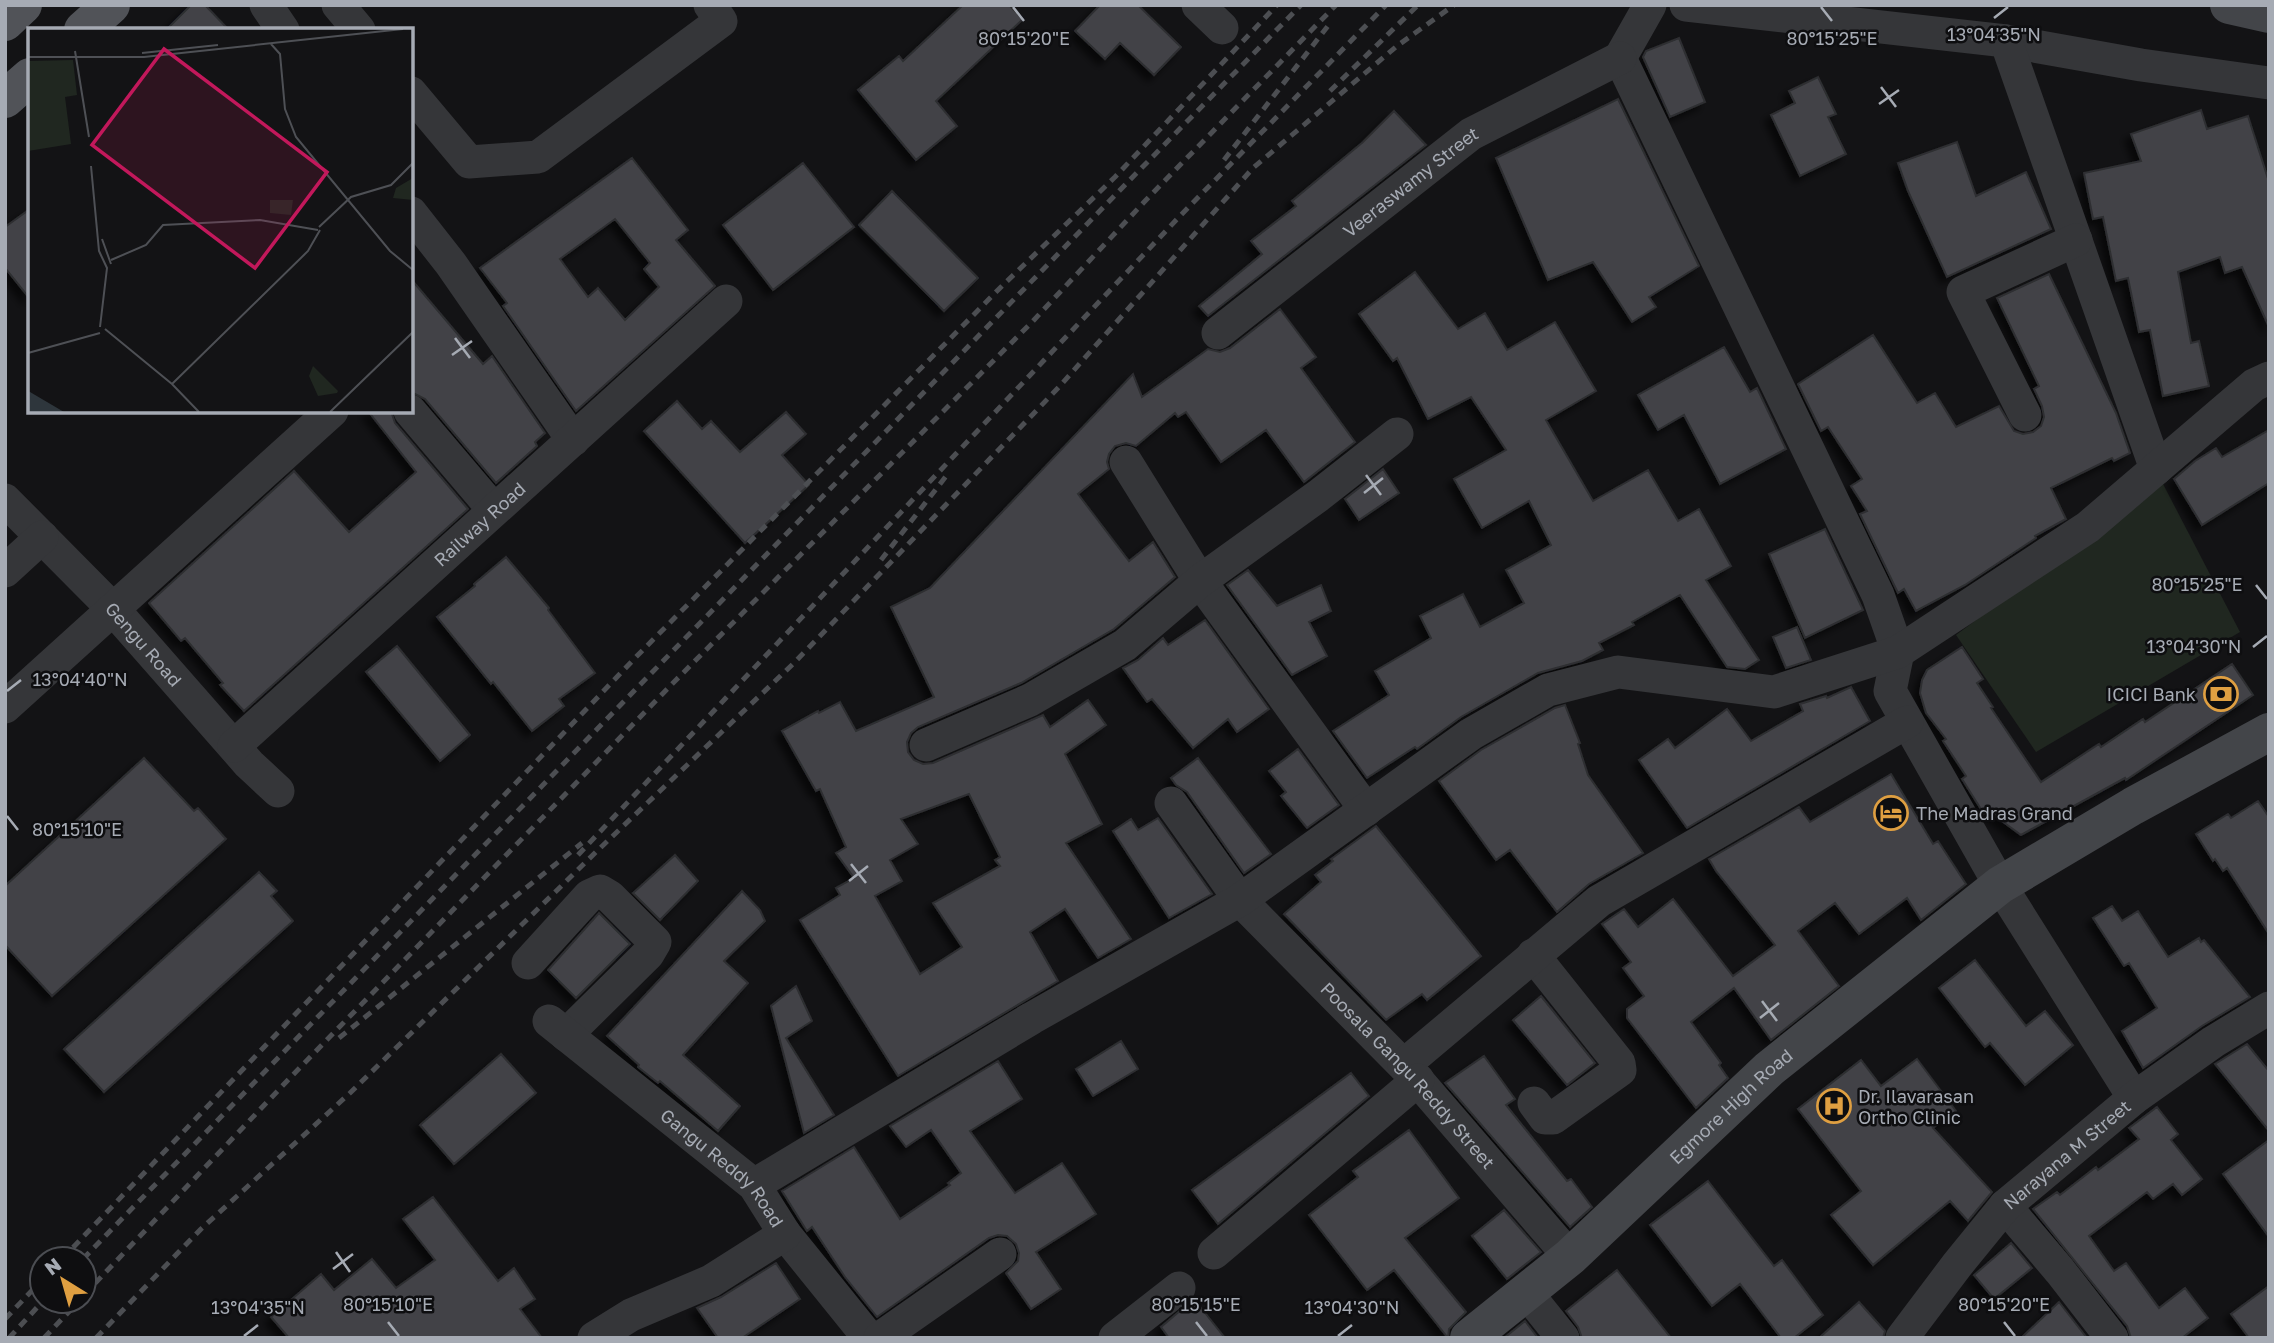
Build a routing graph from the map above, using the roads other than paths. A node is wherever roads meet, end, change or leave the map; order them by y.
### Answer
1 (23, 5) edge
2 (111, 5) edge
3 (266, 5) edge
4 (338, 5) edge
5 (710, 5) edge
6 (1198, 5) edge
7 (1650, 5) edge
8 (1686, 5) edge
9 (2229, 5) edge
10 (2269, 14) edge
11 (5, 22) edge
12 (85, 28) edge
13 (282, 28) edge
14 (357, 28) edge
15 (1222, 28) dead end
16 (2006, 41) junction
17 (1620, 58) junction
18 (28, 79) edge
19 (2269, 83) edge
20 (413, 95) edge
21 (5, 99) edge
22 (413, 215) edge
23 (2076, 240) junction
24 (726, 300) dead end
25 (1218, 334) dead end
26 (2269, 377) edge
27 (330, 413) edge
28 (412, 413) edge
29 (2025, 415) dead end
30 (1397, 433) dead end
31 (573, 440) junction
32 (1126, 461) dead end
33 (2156, 469) junction
34 (5, 500) edge
35 (494, 510) junction
36 (42, 537) junction
37 (5, 570) edge
38 (1200, 581) junction
39 (113, 609) junction
40 (1898, 652) junction
41 (5, 707) edge
42 (1907, 722) junction
43 (2269, 732) edge
44 (926, 745) dead end
45 (234, 746) junction
46 (278, 791) dead end
47 (1171, 803) dead end
48 (1366, 810) junction
49 (2000, 885) junction
50 (1240, 900) junction
51 (1534, 955) junction
52 (528, 963) dead end
53 (2269, 1009) edge
54 (1411, 1073) junction
55 (2134, 1098) junction
56 (1534, 1103) dead end
57 (754, 1185) junction
58 (2005, 1206) junction
59 (785, 1234) junction
60 (1214, 1253) dead end
61 (1000, 1254) dead end
62 (1570, 1257) junction
63 (1179, 1288) dead end
64 (1526, 1292) junction
65 (594, 1338) edge
66 (869, 1338) edge
67 (880, 1338) edge
68 (1115, 1338) edge
69 (1469, 1338) edge
70 (1563, 1338) edge
71 (1902, 1338) edge
72 (2112, 1338) edge

1 - 11 main road
2 - 12 main road
3 - 13 street
4 - 14 street
5 - 20 street
6 - 15 street
7 - 17 street
8 - 16 street
9 - 10 main road
16 - 19 street
16 - 23 street
17 - 25 street, Veeraswamy Street
17 - 40 street
18 - 21 main road
22 - 31 street
23 - 29 street
23 - 33 street
24 - 31 street, Railway Road
26 - 33 street
27 - 39 street
28 - 35 street
30 - 38 street
31 - 35 street, Railway Road
32 - 38 street
33 - 40 street
34 - 36 street, Gengu Road
35 - 45 street, Railway Road
36 - 37 street
36 - 39 street, Gengu Road
38 - 44 street
38 - 48 street
39 - 41 street
39 - 45 street, Gengu Road
40 - 42 street
40 - 48 street
42 - 49 street
42 - 51 street
43 - 49 main road, Egmore High Road
45 - 46 street, Gengu Road
47 - 50 street, Poosala Gangu Reddy Street
48 - 50 street
49 - 55 street
49 - 62 main road, Egmore High Road
50 - 54 street, Poosala Gangu Reddy Street
50 - 57 street
51 - 54 street
51 - 56 street
52 - 57 street, Gangu Reddy Road
53 - 55 street, Narayana M Street
54 - 60 street
54 - 62 street, Poosala Gangu Reddy Street
55 - 58 street, Narayana M Street
57 - 59 street, Gangu Reddy Road
58 - 71 street, Narayana M Street
58 - 72 street
59 - 65 street
59 - 66 street, Gangu Reddy Road
61 - 67 street
62 - 64 main road, Egmore High Road
63 - 68 street
64 - 69 main road, Egmore High Road
64 - 70 street

